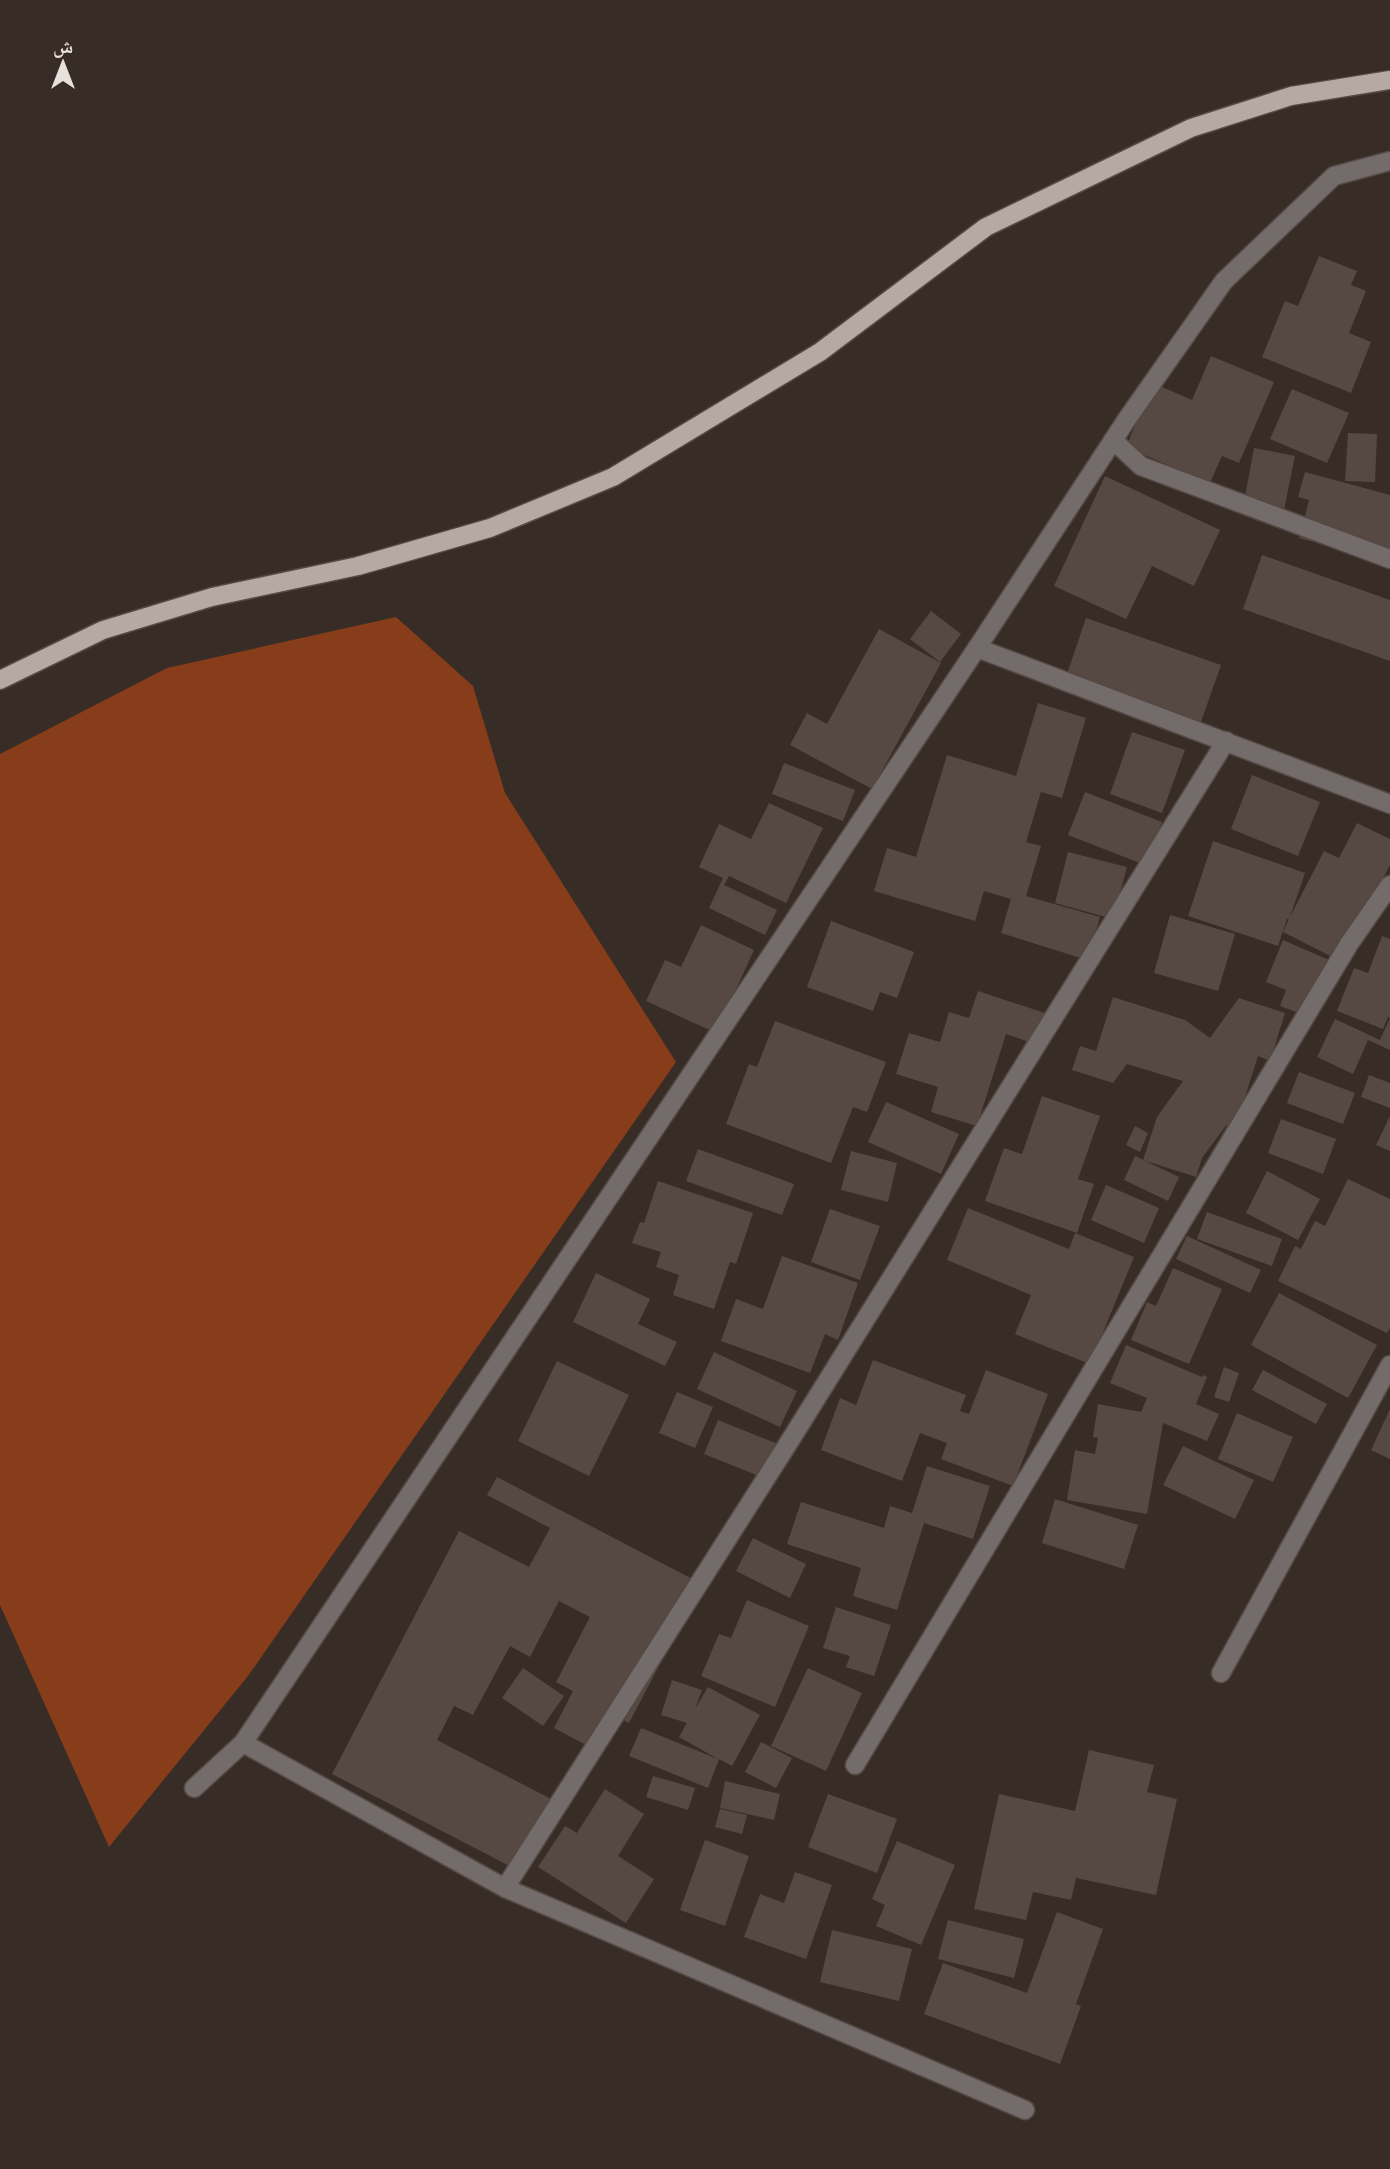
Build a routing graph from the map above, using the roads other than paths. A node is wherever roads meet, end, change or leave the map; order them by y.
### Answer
1 (1390, 80) edge
2 (1390, 161) edge
3 (1113, 440) junction
4 (1390, 559) edge
5 (977, 648) junction
6 (0, 680) edge
7 (1226, 741) junction
8 (1390, 804) edge
9 (1390, 885) edge
10 (1390, 1365) edge
11 (1221, 1673) dead end
12 (243, 1743) junction
13 (855, 1765) dead end
14 (194, 1788) dead end
15 (505, 1888) junction
16 (1025, 2110) dead end

1 - 6 main road
2 - 3 street
3 - 4 street
3 - 5 street
5 - 7 street
5 - 12 street
7 - 8 street
7 - 15 street
9 - 13 street
10 - 11 street
12 - 14 street
12 - 15 street
15 - 16 street

